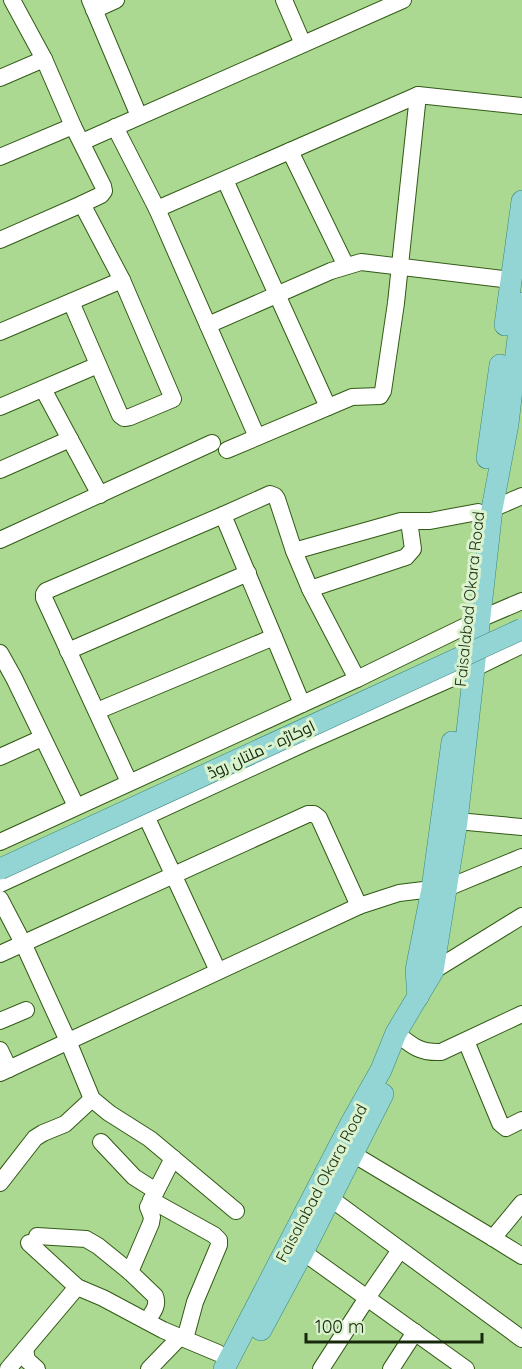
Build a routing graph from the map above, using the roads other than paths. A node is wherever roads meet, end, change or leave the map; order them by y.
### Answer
1 (12, 0) edge
2 (116, 0) edge
3 (284, 0) edge
4 (403, 0) edge
5 (92, 5) edge
6 (303, 44) junction
7 (44, 59) junction
8 (0, 78) edge
9 (418, 95) junction
10 (522, 106) edge
11 (139, 116) junction
12 (73, 126) junction
13 (115, 127) junction
14 (82, 142) junction
15 (291, 151) junction
16 (0, 157) edge
17 (225, 180) junction
18 (522, 201) edge
19 (82, 204) junction
20 (157, 209) junction
21 (0, 240) edge
22 (346, 266) junction
23 (400, 266) junction
24 (122, 280) junction
25 (511, 280) junction
26 (277, 295) junction
27 (70, 302) junction
28 (522, 303) edge
29 (208, 325) junction
30 (0, 332) edge
31 (98, 365) junction
32 (43, 389) junction
33 (0, 407) edge
34 (328, 407) junction
35 (515, 421) edge
36 (257, 437) junction
37 (70, 439) junction
38 (0, 470) edge
39 (100, 495) junction
40 (522, 496) edge
41 (485, 511) junction
42 (223, 515) junction
43 (409, 521) junction
44 (0, 540) edge
45 (294, 551) junction
46 (248, 573) junction
47 (310, 589) junction
48 (522, 601) edge
49 (522, 615) edge
50 (473, 622) junction
51 (522, 630) edge
52 (274, 637) junction
53 (522, 645) edge
54 (68, 651) junction
55 (0, 653) edge
56 (468, 671) junction
57 (357, 679) junction
58 (7, 681) edge
59 (302, 704) junction
60 (97, 711) junction
61 (42, 738) junction
62 (0, 757) edge
63 (129, 782) junction
64 (76, 806) junction
65 (146, 816) junction
66 (457, 821) junction
67 (522, 827) edge
68 (0, 842) edge
69 (0, 854) edge
70 (522, 858) edge
71 (0, 868) edge
72 (173, 875) junction
73 (0, 884) edge
74 (440, 889) junction
75 (0, 899) edge
76 (359, 906) junction
77 (522, 916) edge
78 (23, 943) junction
79 (0, 954) edge
80 (219, 971) junction
81 (433, 971) junction
82 (418, 997) junction
83 (26, 1010) dead end
84 (522, 1014) edge
85 (0, 1021) edge
86 (396, 1033) junction
87 (68, 1041) junction
88 (466, 1041) junction
89 (0, 1050) edge
90 (4, 1071) edge
91 (92, 1099) junction
92 (522, 1120) edge
93 (101, 1142) dead end
94 (353, 1154) junction
95 (173, 1158) junction
96 (0, 1182) edge
97 (153, 1196) junction
98 (330, 1198) junction
99 (522, 1203) edge
100 (236, 1211) dead end
101 (493, 1238) junction
102 (400, 1250) junction
103 (303, 1252) junction
104 (522, 1256) edge
105 (130, 1272) junction
106 (77, 1287) junction
107 (367, 1298) junction
108 (147, 1322) junction
109 (415, 1332) junction
110 (182, 1338) junction
111 (522, 1339) edge
112 (25, 1349) junction
113 (217, 1364) edge
114 (8, 1369) edge
115 (37, 1369) edge
116 (149, 1369) edge
117 (240, 1369) edge
118 (321, 1369) edge
119 (391, 1369) edge
120 (466, 1369) edge

1 - 7 street
2 - 5 street
3 - 6 street
4 - 6 street
5 - 11 street
6 - 11 street
7 - 8 street
7 - 12 street
9 - 10 street
9 - 15 street
9 - 23 street
11 - 13 street
12 - 14 street
12 - 16 street
13 - 14 street
13 - 20 street
14 - 19 street
15 - 17 street
15 - 22 street
17 - 20 street
17 - 26 street
18 - 25 main road, Faisalabad Okara Road
19 - 21 street
19 - 24 street
20 - 29 street
22 - 23 street
22 - 26 street
23 - 25 street
23 - 34 street
24 - 27 street
24 - 31 street
25 - 41 main road, Faisalabad Okara Road
26 - 29 street
26 - 34 street
27 - 30 street
27 - 31 street
28 - 35 main road, Faisalabad Okara Road
29 - 36 street
31 - 32 street
32 - 33 street
32 - 37 street
34 - 36 street
35 - 41 main road, Faisalabad Okara Road
36 - 39 street
37 - 38 street
37 - 39 street
39 - 44 street
40 - 41 street
41 - 43 street
41 - 50 main road, Faisalabad Okara Road
42 - 45 street
42 - 46 street
42 - 54 street
43 - 45 street
43 - 47 street
45 - 47 street
46 - 52 street
46 - 54 street
47 - 57 street
48 - 50 street
49 - 69 main road, اوکاڑہ - ملتان روڈ
50 - 56 main road, Faisalabad Okara Road
50 - 57 street
51 - 71 main road, اوکاڑہ - ملتان روڈ, bridge
52 - 59 street
52 - 60 street
53 - 56 street
54 - 60 street
55 - 58 street
56 - 65 street
56 - 66 main road, Faisalabad Okara Road
56 - 74 main road, Faisalabad Okara Road
57 - 59 street
58 - 61 street
59 - 63 street
60 - 63 street
61 - 62 street
61 - 64 street
63 - 64 street
64 - 68 street
65 - 72 street
65 - 73 street
66 - 67 street
66 - 74 main road, Faisalabad Okara Road
70 - 74 street
72 - 76 street
72 - 78 street
72 - 80 street
74 - 76 street
74 - 81 main road, Faisalabad Okara Road
74 - 82 main road, Faisalabad Okara Road
75 - 78 street
76 - 80 street
77 - 81 street
78 - 79 street
78 - 87 street
80 - 87 street
81 - 82 main road, Faisalabad Okara Road
82 - 86 main road, Faisalabad Okara Road
83 - 85 street
84 - 88 street
86 - 88 street
86 - 94 main road
86 - 113 main road, Faisalabad Okara Road
86 - 113 main road
87 - 90 street
87 - 91 street
88 - 92 street
89 - 90 street
91 - 95 street
91 - 96 street
93 - 97 street
94 - 98 main road
94 - 101 street
95 - 97 street
95 - 100 street
97 - 105 street
97 - 110 street
98 - 102 street
98 - 103 main road
99 - 101 street
101 - 104 street
102 - 107 street
102 - 111 street
103 - 107 street
103 - 117 main road
105 - 106 street
105 - 108 street
106 - 108 street
106 - 112 street
107 - 109 street
107 - 118 street
108 - 110 street
109 - 119 street
109 - 120 street
110 - 113 street
110 - 116 street
112 - 114 street
112 - 115 street

